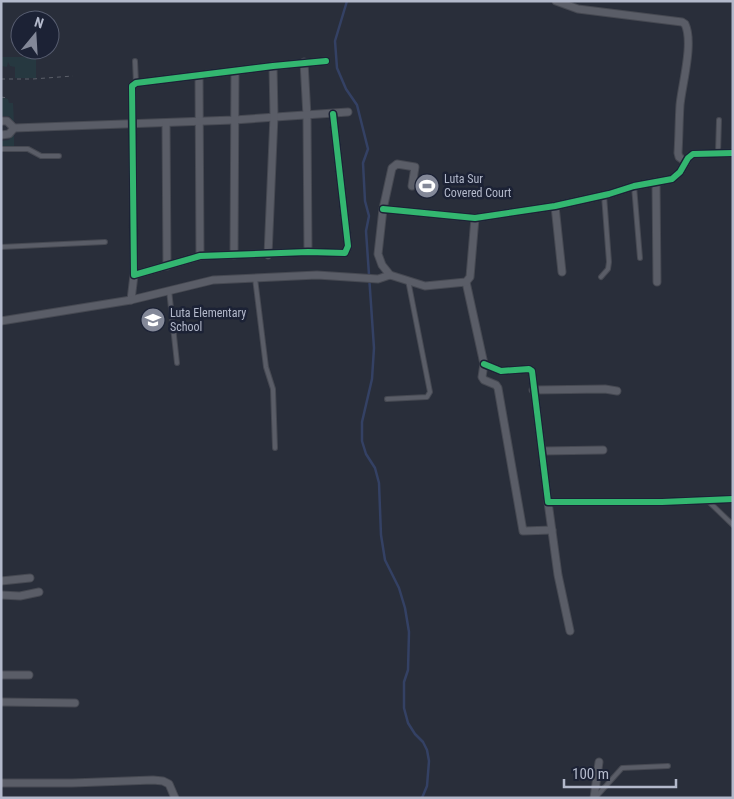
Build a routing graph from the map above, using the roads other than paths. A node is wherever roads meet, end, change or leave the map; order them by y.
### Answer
1 (556, 1) edge
2 (135, 61) dead end
3 (326, 61) dead end
4 (304, 62) junction
5 (273, 66) junction
6 (235, 72) junction
7 (199, 76) junction
8 (136, 84) junction
9 (348, 112) dead end
10 (333, 114) junction
11 (274, 116) junction
12 (307, 116) junction
13 (234, 120) junction
14 (719, 120) dead end
15 (1, 121) edge
16 (198, 122) junction
17 (133, 123) junction
18 (166, 123) junction
19 (14, 128) junction
20 (1, 135) edge
21 (1, 149) edge
22 (718, 153) junction
23 (733, 153) edge
24 (59, 156) dead end
25 (686, 162) junction
26 (656, 182) junction
27 (412, 186) dead end
28 (634, 186) junction
29 (604, 195) junction
30 (555, 206) junction
31 (383, 209) junction
32 (475, 218) junction
33 (105, 242) dead end
34 (1, 247) edge
35 (308, 252) junction
36 (234, 254) junction
37 (268, 255) junction
38 (200, 256) junction
39 (640, 258) dead end
40 (167, 266) junction
41 (562, 272) dead end
42 (134, 275) junction
43 (390, 275) junction
44 (601, 277) dead end
45 (255, 278) junction
46 (408, 280) junction
47 (466, 282) junction
48 (657, 282) dead end
49 (169, 290) junction
50 (131, 300) junction
51 (1, 321) edge
52 (177, 363) dead end
53 (484, 364) junction
54 (534, 390) junction
55 (617, 391) dead end
56 (387, 399) dead end
57 (275, 448) dead end
58 (603, 450) dead end
59 (542, 451) junction
60 (707, 500) junction
61 (733, 500) edge
62 (548, 502) junction
63 (733, 526) edge
64 (552, 530) junction
65 (30, 578) dead end
66 (1, 581) edge
67 (38, 592) dead end
68 (1, 595) edge
69 (570, 630) dead end
70 (1, 675) edge
71 (29, 675) dead end
72 (1, 702) edge
73 (74, 703) dead end
74 (599, 762) dead end
75 (668, 766) dead end
76 (1, 783) edge
77 (175, 798) edge
78 (595, 798) edge

1 - 25 street
2 - 8 lane
3 - 4 street
4 - 5 street
4 - 12 street
5 - 6 street
5 - 11 street
6 - 7 street
6 - 13 street
7 - 8 street
7 - 16 street
8 - 17 street
9 - 10 street
10 - 12 street
10 - 35 street
11 - 12 street
11 - 13 street
11 - 37 street
12 - 35 street
13 - 16 street
13 - 36 street
14 - 22 lane
15 - 19 street
16 - 18 street
16 - 38 street
17 - 18 street
17 - 19 street
17 - 42 street
18 - 40 street
19 - 20 street
21 - 24 lane
22 - 23 street
22 - 25 street
25 - 26 street
26 - 28 street
26 - 48 street
27 - 31 street
28 - 29 street
28 - 39 lane
29 - 30 street
29 - 44 lane
30 - 32 street
30 - 41 street
31 - 32 street
31 - 43 street
32 - 47 street
33 - 34 lane
35 - 37 street
36 - 37 street
36 - 38 street
38 - 40 street
40 - 42 street
42 - 50 street
43 - 45 street
43 - 46 street
45 - 49 street
45 - 57 lane
46 - 47 street
46 - 56 lane
47 - 53 street
49 - 50 street
49 - 52 lane
50 - 51 street
53 - 54 street
53 - 64 street
54 - 55 street
54 - 59 street
58 - 59 street
59 - 62 street
60 - 61 street
60 - 62 street
60 - 63 lane
62 - 64 street
64 - 69 street
65 - 66 street
67 - 68 street
70 - 71 street
72 - 73 street
74 - 78 street
75 - 78 lane
76 - 77 street

